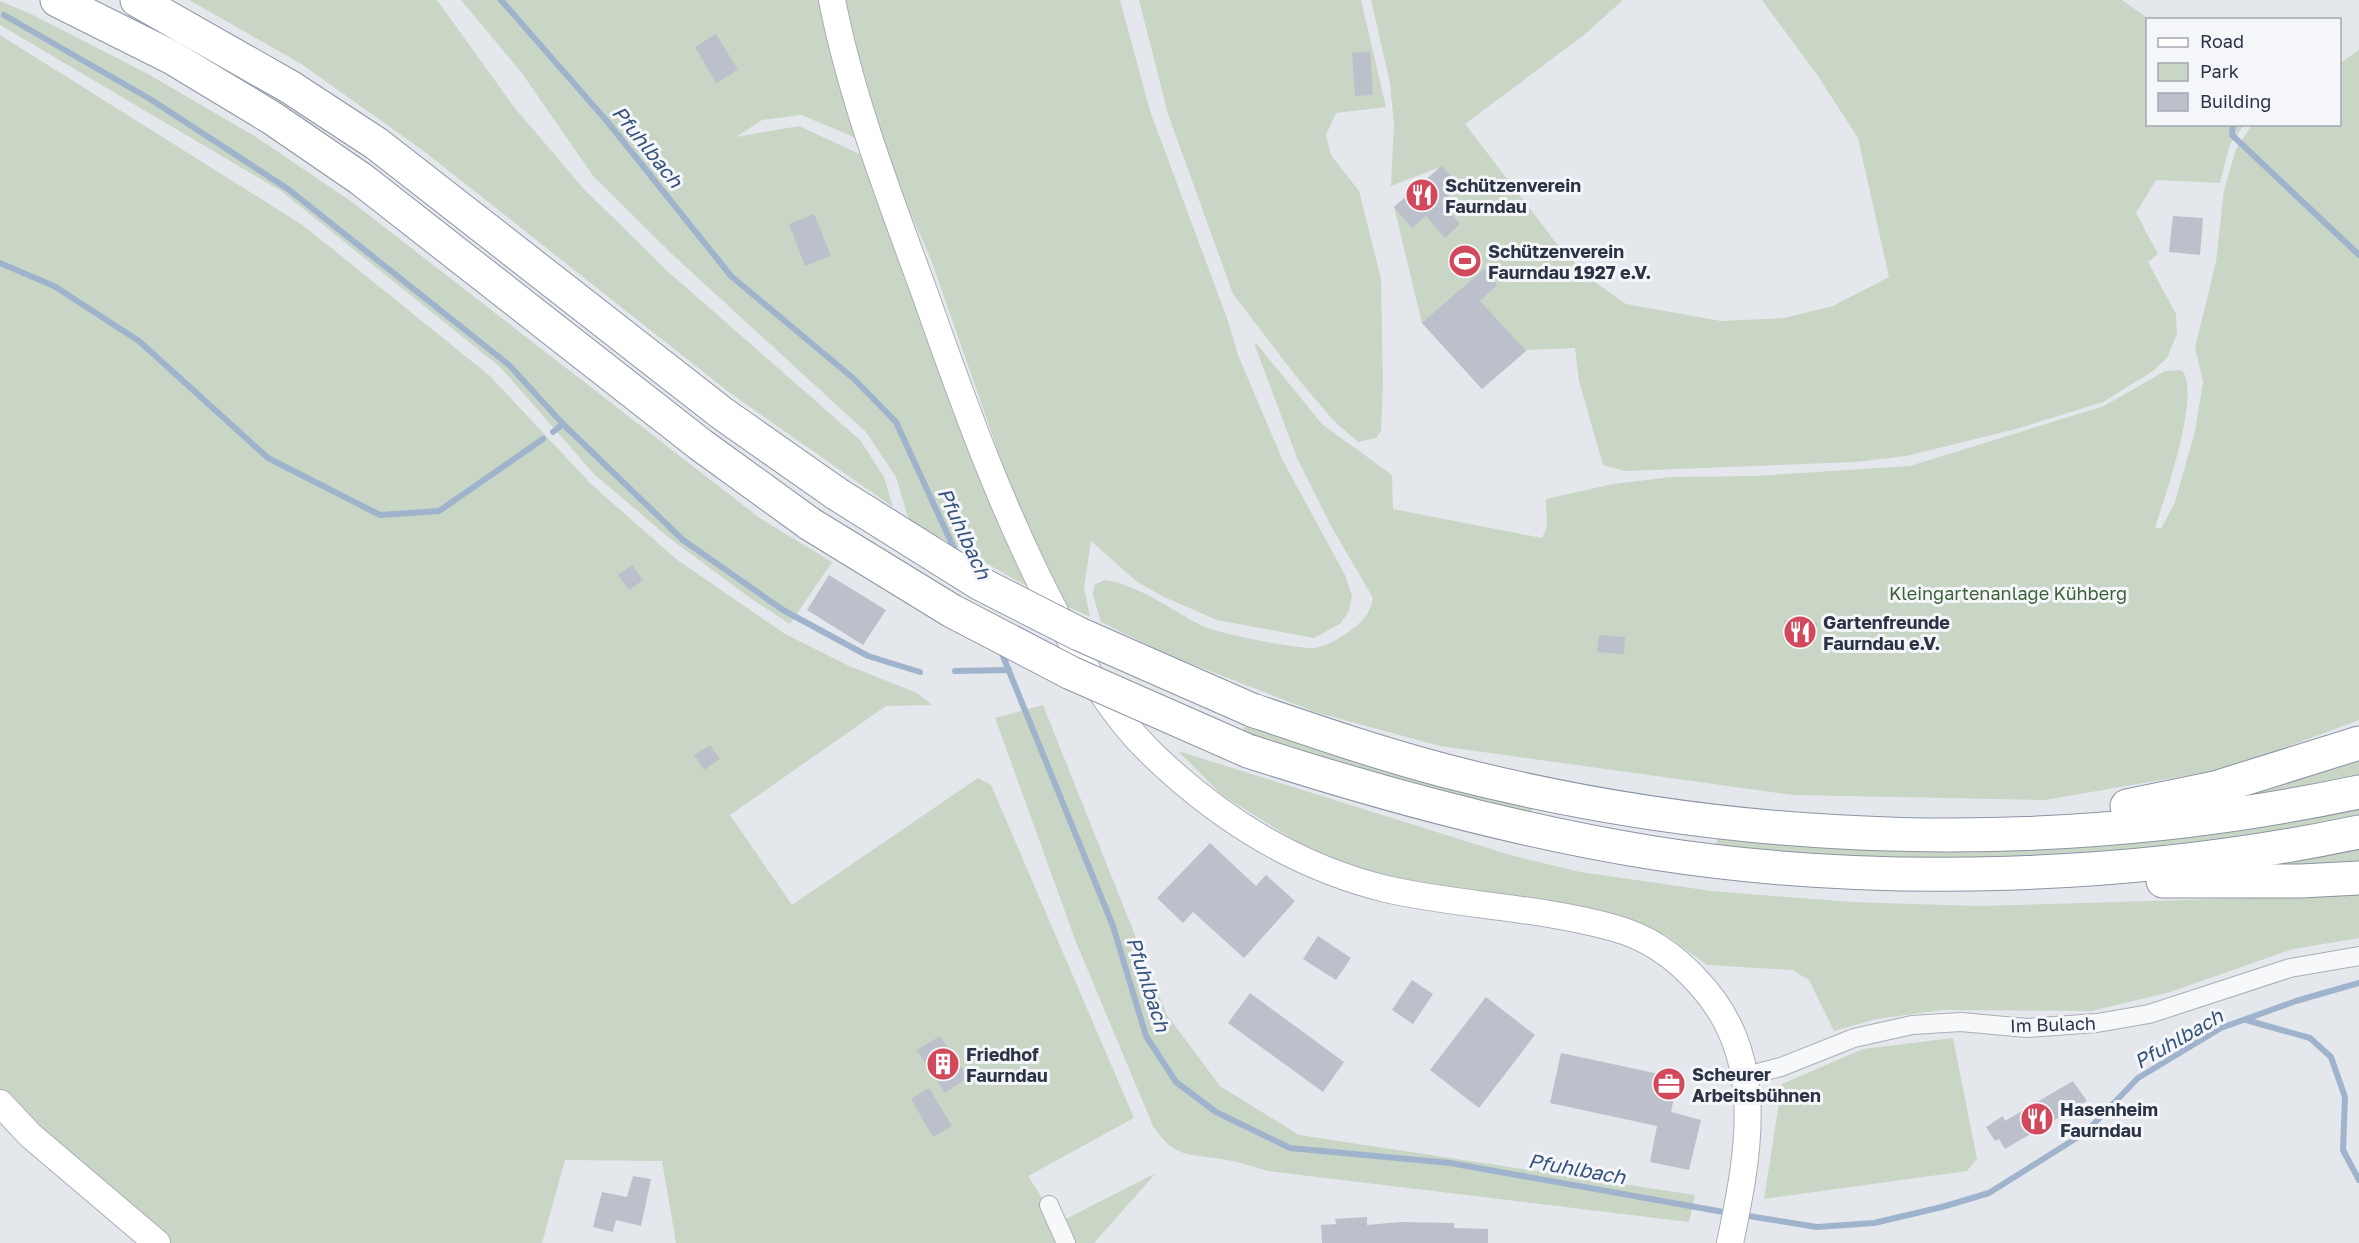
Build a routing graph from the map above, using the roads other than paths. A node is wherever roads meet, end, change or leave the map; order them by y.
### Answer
1 (57, 0) edge
2 (137, 0) edge
3 (832, 0) edge
4 (2359, 743) edge
5 (2359, 792) edge
6 (2359, 832) edge
7 (2044, 833) junction
8 (2078, 870) junction
9 (2359, 878) edge
10 (2359, 956) edge
11 (1746, 1076) junction
12 (0, 1104) edge
13 (1049, 1205) dead end
14 (1731, 1238) edge
15 (157, 1243) edge
16 (1066, 1243) edge

1 - 8 highway, bridge
2 - 7 highway, bridge
3 - 11 street
4 - 7 highway
5 - 7 highway
6 - 8 highway
8 - 9 highway
10 - 11 street, Im Bulach
11 - 14 street
12 - 15 street
13 - 16 street

